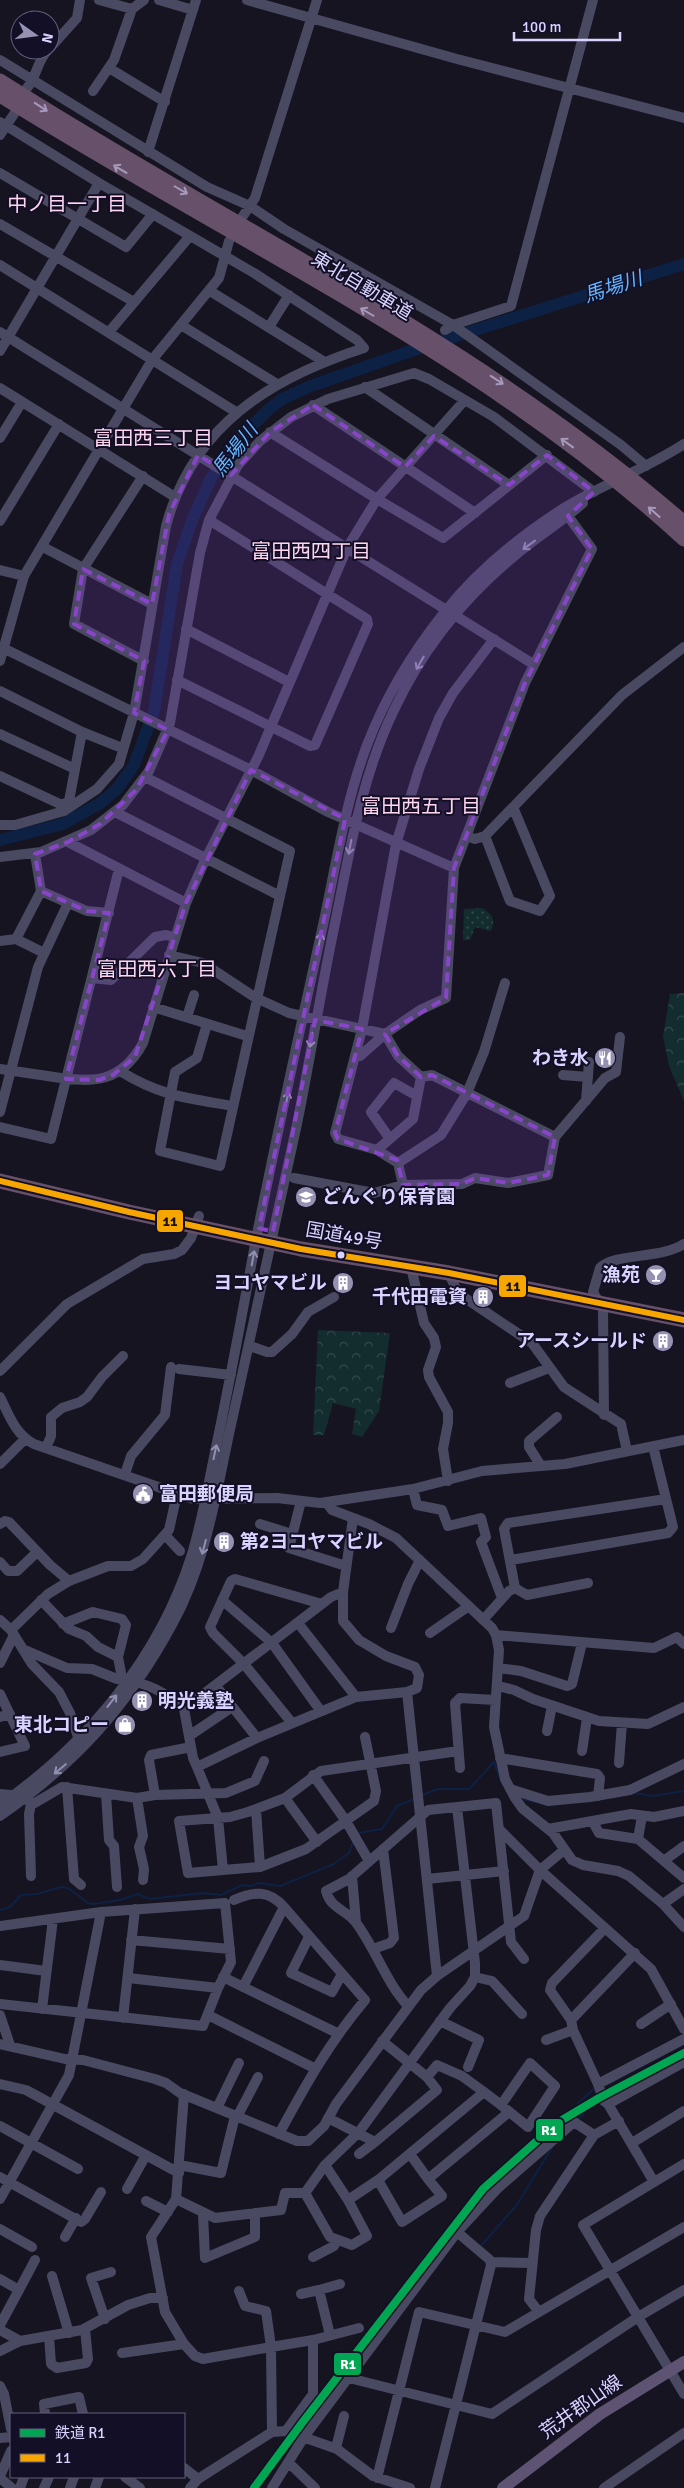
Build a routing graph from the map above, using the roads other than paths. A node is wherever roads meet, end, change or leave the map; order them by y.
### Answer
1 (80, 0) edge
2 (99, 0) edge
3 (144, 0) edge
4 (159, 0) edge
5 (247, 0) edge
6 (317, 0) edge
7 (593, 0) edge
8 (194, 5) edge
9 (132, 9) junction
10 (311, 20) junction
11 (60, 38) edge
12 (0, 60) edge
13 (40, 60) edge
14 (109, 68) junction
15 (0, 81) edge
16 (30, 84) junction
17 (570, 88) junction
18 (93, 91) dead end
19 (0, 95) edge
20 (165, 102) junction
21 (14, 114) dead end
22 (684, 118) edge
23 (3, 123) edge
24 (0, 135) edge
25 (148, 152) junction
26 (0, 173) edge
27 (99, 183) junction
28 (250, 206) junction
29 (153, 214) junction
30 (243, 216) dead end
31 (78, 219) junction
32 (0, 224) edge
33 (190, 236) junction
34 (229, 241) dead end
35 (224, 255) junction
36 (55, 257) junction
37 (0, 265) edge
38 (38, 288) junction
39 (210, 290) junction
40 (289, 295) junction
41 (134, 302) junction
42 (181, 325) junction
43 (269, 328) junction
44 (453, 328) junction
45 (109, 332) junction
46 (4, 334) edge
47 (0, 351) edge
48 (449, 355) junction
49 (152, 360) junction
50 (323, 361) junction
51 (277, 384) junction
52 (365, 387) junction
53 (0, 388) edge
54 (464, 401) junction
55 (22, 402) junction
56 (313, 405) junction
57 (123, 410) junction
58 (236, 412) junction
59 (59, 424) junction
60 (270, 432) junction
61 (434, 436) junction
62 (0, 438) edge
63 (684, 444) edge
64 (100, 450) junction
65 (547, 455) junction
66 (200, 456) junction
67 (646, 466) junction
68 (405, 468) junction
69 (231, 475) junction
70 (143, 476) junction
71 (629, 483) junction
72 (509, 485) junction
73 (594, 492) junction
74 (175, 497) junction
75 (377, 499) junction
76 (475, 513) junction
77 (568, 516) junction
78 (0, 520) edge
79 (209, 520) junction
80 (684, 522) edge
81 (684, 539) edge
82 (43, 547) junction
83 (347, 548) junction
84 (83, 569) junction
85 (0, 570) edge
86 (24, 576) junction
87 (328, 594) junction
88 (152, 604) junction
89 (450, 612) junction
90 (186, 629) junction
91 (494, 639) junction
92 (684, 647) edge
93 (3, 648) junction
94 (0, 661) edge
95 (144, 661) junction
96 (533, 664) junction
97 (177, 680) junction
98 (290, 682) junction
99 (0, 691) edge
100 (137, 714) junction
101 (270, 727) junction
102 (165, 728) junction
103 (82, 732) junction
104 (0, 734) edge
105 (122, 748) junction
106 (75, 769) junction
107 (251, 770) junction
108 (0, 776) edge
109 (145, 777) junction
110 (512, 807) junction
111 (116, 812) junction
112 (226, 818) junction
113 (345, 820) junction
114 (355, 823) junction
115 (0, 825) edge
116 (466, 836) junction
117 (485, 836) junction
118 (68, 842) junction
119 (396, 844) junction
120 (34, 854) junction
121 (0, 857) edge
122 (206, 858) junction
123 (454, 868) junction
124 (119, 869) junction
125 (40, 891) junction
126 (280, 896) junction
127 (188, 898) junction
128 (68, 903) junction
129 (109, 913) junction
130 (174, 937) junction
131 (16, 939) junction
132 (0, 941) edge
133 (44, 953) junction
134 (168, 955) junction
135 (92, 978) junction
136 (505, 983) dead end
137 (194, 995) dead end
138 (256, 998) junction
139 (153, 1007) junction
140 (187, 1017) junction
141 (303, 1017) junction
142 (315, 1020) junction
143 (207, 1024) junction
144 (362, 1030) junction
145 (385, 1034) junction
146 (247, 1036) junction
147 (620, 1037) dead end
148 (360, 1056) dead end
149 (589, 1062) dead end
150 (0, 1069) edge
151 (11, 1071) junction
152 (120, 1071) junction
153 (562, 1075) dead end
154 (421, 1077) junction
155 (588, 1077) junction
156 (66, 1079) junction
157 (467, 1093) junction
158 (169, 1095) junction
159 (417, 1096) junction
160 (586, 1101) junction
161 (233, 1106) junction
162 (0, 1112) edge
163 (0, 1127) edge
164 (555, 1137) junction
165 (390, 1139) junction
166 (377, 1150) junction
167 (398, 1163) junction
168 (0, 1172) edge
169 (294, 1178) dead end
170 (0, 1181) edge
171 (403, 1185) junction
172 (197, 1221) junction
173 (265, 1235) junction
174 (684, 1244) edge
175 (411, 1267) junction
176 (449, 1273) junction
177 (334, 1297) dead end
178 (596, 1297) junction
179 (684, 1309) edge
180 (684, 1320) edge
181 (250, 1346) junction
182 (123, 1356) dead end
183 (549, 1368) junction
184 (0, 1371) edge
185 (230, 1375) junction
186 (510, 1383) dead end
187 (0, 1397) edge
188 (604, 1415) junction
189 (558, 1417) dead end
190 (25, 1439) junction
191 (684, 1440) edge
192 (653, 1446) junction
193 (46, 1448) junction
194 (627, 1451) junction
195 (0, 1464) edge
196 (541, 1466) junction
197 (125, 1474) junction
198 (448, 1482) junction
199 (412, 1489) junction
200 (177, 1494) junction
201 (211, 1500) junction
202 (666, 1500) junction
203 (301, 1501) junction
204 (326, 1502) junction
205 (353, 1518) junction
206 (0, 1524) edge
207 (260, 1524) dead end
208 (292, 1534) junction
209 (165, 1535) junction
210 (180, 1551) dead end
211 (36, 1552) junction
212 (420, 1560) junction
213 (511, 1560) junction
214 (0, 1562) edge
215 (346, 1566) junction
216 (69, 1580) junction
217 (588, 1583) dead end
218 (515, 1588) junction
219 (343, 1592) junction
220 (502, 1598) junction
221 (41, 1600) junction
222 (222, 1600) junction
223 (322, 1604) junction
224 (468, 1606) junction
225 (0, 1620) edge
226 (483, 1620) junction
227 (298, 1623) junction
228 (63, 1624) junction
229 (391, 1628) dead end
230 (13, 1632) junction
231 (430, 1633) dead end
232 (496, 1635) junction
233 (272, 1643) junction
234 (582, 1643) junction
235 (684, 1644) edge
236 (24, 1650) junction
237 (118, 1657) junction
238 (0, 1663) edge
239 (244, 1664) junction
240 (498, 1668) junction
241 (130, 1680) junction
242 (216, 1686) junction
243 (498, 1686) junction
244 (407, 1692) junction
245 (0, 1694) edge
246 (356, 1697) junction
247 (494, 1700) junction
248 (232, 1706) junction
249 (552, 1706) junction
250 (684, 1707) edge
251 (184, 1709) junction
252 (320, 1710) junction
253 (5, 1716) edge
254 (587, 1718) junction
255 (292, 1723) junction
256 (622, 1723) junction
257 (547, 1732) dead end
258 (365, 1737) dead end
259 (257, 1738) junction
260 (79, 1740) junction
261 (190, 1741) junction
262 (458, 1751) junction
263 (582, 1751) dead end
264 (0, 1752) edge
265 (413, 1757) junction
266 (500, 1758) junction
267 (264, 1761) dead end
268 (370, 1763) junction
269 (619, 1763) dead end
270 (684, 1764) edge
271 (197, 1767) junction
272 (460, 1768) dead end
273 (313, 1775) junction
274 (67, 1787) junction
275 (510, 1789) junction
276 (209, 1793) junction
277 (0, 1794) edge
278 (106, 1794) junction
279 (14, 1795) junction
280 (155, 1795) junction
281 (598, 1796) junction
282 (137, 1798) junction
283 (285, 1798) junction
284 (28, 1801) junction
285 (0, 1805) edge
286 (457, 1807) junction
287 (256, 1809) junction
288 (684, 1811) edge
289 (0, 1816) edge
290 (642, 1816) junction
291 (218, 1818) junction
292 (420, 1819) junction
293 (346, 1821) junction
294 (593, 1822) junction
295 (499, 1829) junction
296 (548, 1829) junction
297 (638, 1839) junction
298 (318, 1842) junction
299 (684, 1846) edge
300 (383, 1849) junction
301 (564, 1850) junction
302 (665, 1860) junction
303 (370, 1861) junction
304 (260, 1866) junction
305 (223, 1870) junction
306 (540, 1870) junction
307 (504, 1871) junction
308 (31, 1876) dead end
309 (352, 1876) junction
310 (465, 1876) junction
311 (684, 1878) edge
312 (427, 1879) junction
313 (144, 1880) dead end
314 (82, 1885) dead end
315 (117, 1887) dead end
316 (684, 1889) edge
317 (234, 1900) dead end
318 (663, 1904) junction
319 (284, 1906) junction
320 (135, 1909) junction
321 (101, 1912) junction
322 (52, 1919) junction
323 (356, 1922) junction
324 (509, 1924) junction
325 (0, 1926) edge
326 (684, 1927) edge
327 (605, 1928) junction
328 (309, 1937) junction
329 (132, 1940) junction
330 (230, 1949) junction
331 (373, 1949) junction
332 (473, 1951) junction
333 (635, 1953) junction
334 (524, 1959) dead end
335 (0, 1965) edge
336 (46, 1970) junction
337 (342, 1974) junction
338 (437, 1976) junction
339 (224, 1977) junction
340 (475, 1977) junction
341 (128, 1978) junction
342 (243, 1987) junction
343 (218, 1988) junction
344 (0, 2004) edge
345 (671, 2004) junction
346 (408, 2006) junction
347 (42, 2009) junction
348 (81, 2013) junction
349 (522, 2014) dead end
350 (0, 2015) edge
351 (208, 2015) junction
352 (123, 2018) junction
353 (440, 2021) junction
354 (641, 2024) dead end
355 (572, 2025) junction
356 (684, 2029) edge
357 (337, 2033) junction
358 (684, 2039) edge
359 (546, 2040) dead end
360 (382, 2041) junction
361 (5, 2045) edge
362 (70, 2060) junction
363 (684, 2062) edge
364 (239, 2063) dead end
365 (409, 2064) junction
366 (468, 2067) dead end
367 (314, 2068) junction
368 (258, 2077) dead end
369 (426, 2077) junction
370 (0, 2084) edge
371 (598, 2084) junction
372 (484, 2092) junction
373 (184, 2094) junction
374 (53, 2104) junction
375 (608, 2104) junction
376 (217, 2108) junction
377 (505, 2109) junction
378 (684, 2112) edge
379 (236, 2116) junction
380 (328, 2118) junction
381 (619, 2121) junction
382 (0, 2126) edge
383 (359, 2132) junction
384 (280, 2134) junction
385 (594, 2135) junction
386 (375, 2142) junction
387 (632, 2143) junction
388 (30, 2144) junction
389 (359, 2154) dead end
390 (410, 2154) junction
391 (146, 2155) junction
392 (684, 2164) edge
393 (326, 2165) junction
394 (78, 2169) dead end
395 (179, 2169) junction
396 (428, 2179) junction
397 (5, 2180) edge
398 (378, 2180) junction
399 (654, 2182) junction
400 (127, 2189) dead end
401 (101, 2192) dead end
402 (305, 2193) junction
403 (0, 2199) edge
404 (176, 2199) junction
405 (348, 2200) junction
406 (146, 2201) dead end
407 (168, 2212) junction
408 (255, 2213) junction
409 (203, 2214) junction
410 (76, 2218) junction
411 (684, 2227) edge
412 (0, 2229) edge
413 (457, 2232) junction
414 (65, 2237) dead end
415 (337, 2240) junction
416 (32, 2248) dead end
417 (313, 2257) dead end
418 (35, 2260) dead end
419 (491, 2262) junction
420 (532, 2263) junction
421 (609, 2271) junction
422 (111, 2272) dead end
423 (52, 2276) dead end
424 (0, 2279) edge
425 (340, 2284) dead end
426 (19, 2290) junction
427 (319, 2290) junction
428 (684, 2290) edge
429 (239, 2291) dead end
430 (301, 2294) dead end
431 (163, 2298) junction
432 (539, 2312) junction
433 (638, 2317) junction
434 (105, 2318) junction
435 (0, 2325) edge
436 (476, 2325) junction
437 (359, 2328) dead end
438 (86, 2329) junction
439 (0, 2330) edge
440 (69, 2333) junction
441 (330, 2335) junction
442 (49, 2336) junction
443 (313, 2340) junction
444 (20, 2341) junction
445 (184, 2344) junction
446 (271, 2347) junction
447 (0, 2351) edge
448 (122, 2353) dead end
449 (684, 2362) edge
450 (669, 2370) junction
451 (349, 2378) junction
452 (0, 2386) edge
453 (399, 2391) junction
454 (684, 2394) edge
455 (456, 2406) junction
456 (45, 2413) edge
457 (82, 2413) edge
458 (344, 2416) dead end
459 (10, 2424) edge
460 (286, 2431) junction
461 (272, 2432) junction
462 (684, 2433) edge
463 (304, 2437) junction
464 (336, 2448) junction
465 (10, 2453) edge
466 (289, 2463) junction
467 (185, 2469) edge
468 (0, 2477) edge
469 (126, 2478) edge
470 (377, 2478) junction
471 (198, 2479) junction
472 (516, 2483) edge
473 (405, 2487) edge
474 (12, 2488) edge
475 (140, 2488) edge
476 (190, 2488) edge
477 (272, 2488) edge
478 (315, 2488) edge
479 (436, 2488) edge
480 (503, 2488) edge
481 (604, 2488) edge

1 - 11 street
2 - 9 street
3 - 9 street
4 - 8 street
5 - 10 street
6 - 10 street
7 - 17 street
8 - 20 street
9 - 14 street
10 - 17 street
10 - 28 street
12 - 16 street
13 - 16 street
14 - 18 street
14 - 20 street
15 -> 48 highway, 東北自動車道
16 - 25 street
17 - 22 street
17 - 44 street
48 -> 19 highway, 東北自動車道
20 - 25 street
21 - 23 street
23 - 24 street
23 - 27 street
25 - 28 street
26 - 31 street
27 - 29 street
27 - 31 street
28 - 30 street
28 - 44 street
29 - 31 street
29 - 33 street
31 - 36 street
32 - 36 street
33 - 35 street
33 - 41 street
34 - 35 street
35 - 39 street
35 - 40 street
36 - 38 street
36 - 41 street
37 - 38 street
38 - 45 street
38 - 46 street
39 - 42 street
39 - 43 street
40 - 43 street
40 - 50 street
41 - 45 street
42 - 49 street
42 - 51 street
43 - 50 street
44 - 67 street
45 - 49 street
46 - 47 street
46 - 57 street
48 - 71 highway, 東北自動車道
49 - 57 street
49 - 58 street
50 - 51 street
51 - 58 street
52 - 54 street
52 - 56 street
52 - 61 street
53 - 55 street
54 - 61 street
54 - 65 street
55 - 59 street
55 - 62 street
56 - 60 street
56 - 68 street
57 - 64 street
57 - 66 street
58 - 66 street
59 - 64 street
59 - 78 street
60 - 69 street
60 - 75 street
61 - 68 street
61 - 72 street
63 - 67 street
64 - 70 street
64 - 82 street
65 - 72 street
65 - 73 street
66 - 69 street
66 - 74 street
67 - 73 street
68 - 75 street
68 - 76 street
69 - 79 street
69 - 83 street
70 - 74 street
70 - 84 street
71 - 80 highway, 東北自動車道
81 -> 71 highway, 東北自動車道
72 - 76 street
73 - 77 street
73 - 89 street
74 - 88 street
75 - 76 street
75 - 83 street
77 -> 89 street
77 - 96 street
79 - 87 street
79 - 90 street
82 - 84 street
82 - 86 street
83 - 87 street
83 - 89 street
84 - 88 street
84 - 95 street
85 - 86 street
86 - 93 street
87 - 98 street
87 - 101 street
88 - 95 street
89 - 91 street
89 - 113 street
89 -> 114 street
90 - 97 street
90 - 98 street
91 - 96 street
91 - 119 street
92 - 110 street
93 - 94 street
93 - 100 street
95 - 100 street
96 - 116 street
97 - 101 street
97 - 102 street
98 - 101 street
99 - 103 street
100 - 102 street
100 - 105 street
101 - 107 street
102 - 107 street
102 - 109 street
103 - 105 street
103 - 106 street
104 - 106 street
105 - 115 street
106 - 108 street
107 - 112 street
107 - 113 street
109 - 111 street
109 - 112 street
110 - 117 street
110 - 117 street
111 - 118 street
111 - 122 street
112 - 122 street
112 - 126 street
113 - 114 street
141 -> 113 street
114 - 119 street
114 -> 142 street
116 - 117 street
116 - 123 street
118 - 120 street
118 - 124 street
119 - 123 street
119 - 144 street
120 - 121 street
120 - 125 street
122 - 126 street
122 - 127 street
123 - 145 street
124 - 127 street
124 - 129 street
125 - 128 street
125 - 131 street
126 - 138 street
127 - 130 street
128 - 129 street
128 - 133 street
129 - 135 street
130 - 134 street
130 - 135 street
131 - 132 street
131 - 133 street
133 - 151 street
134 - 138 street
134 - 139 street
135 - 156 street
136 - 157 street
137 - 140 street
138 - 141 street
138 - 146 street
139 - 140 street
139 - 152 street
140 - 143 street
141 - 142 street
173 -> 141 street
142 - 144 street
142 -> 173 street
143 - 146 street
143 - 158 street
144 - 145 street
144 - 166 street
145 - 148 street
145 - 154 street
146 - 161 street
147 - 160 street
149 - 155 street
150 - 151 street
151 - 156 street
151 - 162 street
152 - 156 street
152 - 158 street
153 - 155 street
154 - 157 street
154 - 159 street
155 - 160 street
156 - 163 street
157 - 164 street
157 - 167 street
158 - 161 street
158 - 161 street
159 - 165 street
159 - 165 street
160 - 164 street
164 - 171 street
165 - 166 street
166 - 167 street
167 - 171 street
168 - 172 highway, 国道49号
169 - 171 street
170 - 172 highway, 国道49号
172 - 173 highway, 国道49号
172 - 184 street
173 - 175 highway, 国道49号
173 - 178 highway, 国道49号
173 - 181 street
185 -> 173 street
174 - 178 street
175 - 176 highway, 国道49号
175 - 198 street
176 - 178 highway, 国道49号
176 - 183 street
177 - 181 street
178 - 179 highway, 国道49号
178 - 180 highway, 国道49号
178 - 188 street
181 - 201 street
182 - 193 street
183 - 186 street
183 - 188 street
185 - 197 street
201 -> 185 street
187 - 190 street
188 - 194 street
189 - 196 street
190 - 193 street
190 - 195 street
191 - 192 street
192 - 194 street
192 - 202 street
193 - 197 street
194 - 196 street
196 - 198 street
197 - 200 street
198 - 199 street
199 - 204 street
199 - 220 street
200 - 201 street
200 - 209 street
201 - 203 street
201 - 241 street
202 - 213 street
202 - 213 street
203 - 204 street
203 - 208 street
204 - 205 street
205 - 212 street
205 - 215 street
206 - 211 street
207 - 208 street
208 - 215 street
209 - 210 street
209 - 216 street
211 - 214 street
211 - 216 street
212 - 224 street
212 - 229 street
213 - 218 street
215 - 219 street
216 - 221 street
217 - 218 street
218 - 220 street
219 - 223 street
219 - 244 street
220 - 226 street
221 - 228 street
221 - 230 street
222 - 223 street
222 - 233 street
222 - 239 street
223 - 227 street
224 - 226 street
224 - 231 street
225 - 230 street
226 - 232 street
227 - 233 street
227 - 246 street
228 - 237 street
228 - 237 street
230 - 236 street
230 - 238 street
232 - 234 street
232 - 240 street
233 - 239 street
233 - 252 street
234 - 235 street
234 - 240 street
236 - 241 street
236 - 260 street
237 - 241 street
239 - 242 street
239 - 255 street
240 - 243 street
241 - 251 street
260 -> 241 street
241 -> 284 street
242 - 248 street
242 - 251 street
243 - 247 street
243 - 249 street
244 - 246 street
244 - 265 street
245 - 253 street
246 - 252 street
247 - 262 street
247 - 266 street
248 - 259 street
248 - 261 street
249 - 254 street
249 - 257 street
250 - 256 street
251 - 261 street
252 - 255 street
253 - 264 street
254 - 256 street
254 - 263 street
255 - 259 street
256 - 269 street
258 - 268 street
259 - 271 street
260 - 279 street
261 - 271 street
261 - 280 street
262 - 265 street
262 - 272 street
265 - 268 street
265 - 292 street
266 - 275 street
266 - 281 street
267 - 276 street
268 - 273 street
268 - 293 street
270 - 281 street
271 - 276 street
273 - 283 street
273 - 293 street
274 - 278 street
274 - 284 street
274 - 314 street
275 - 281 street
275 - 296 street
276 - 280 street
276 - 291 street
277 - 279 street
278 - 282 street
278 - 315 street
279 - 284 street
279 - 285 street
280 - 282 street
282 - 313 street
283 - 287 street
283 - 298 street
284 - 289 street
284 - 308 street
286 - 292 street
286 - 295 street
286 - 310 street
287 - 291 street
287 - 304 street
288 - 290 street
290 - 294 street
290 - 297 street
291 - 305 street
291 - 305 street
292 - 300 street
292 - 312 street
293 - 298 street
293 - 303 street
294 - 296 street
294 - 297 street
295 - 306 street
295 - 307 street
296 - 301 street
297 - 302 street
298 - 304 street
299 - 302 street
300 - 303 street
300 - 331 street
301 - 306 street
301 - 318 street
302 - 311 street
303 - 309 street
304 - 305 street
306 - 324 street
306 - 327 street
307 - 310 street
307 - 324 street
309 - 323 street
309 - 323 street
310 - 312 street
310 - 332 street
312 - 338 street
316 - 318 street
317 - 319 street
318 - 326 street
319 - 328 street
319 - 342 street
320 - 321 street
320 - 329 street
320 - 330 street
321 - 322 street
321 - 348 street
322 - 325 street
322 - 336 street
323 - 331 street
324 - 332 street
324 - 334 street
327 - 333 street
327 - 355 street
328 - 337 street
328 - 337 street
329 - 330 street
329 - 341 street
330 - 339 street
331 - 346 street
332 - 338 street
332 - 340 street
333 - 345 street
333 - 355 street
335 - 336 street
336 - 347 street
337 - 357 street
338 - 346 street
339 - 342 street
339 - 343 street
340 - 349 street
340 - 353 street
341 - 343 street
341 - 352 street
342 - 357 street
343 - 351 street
344 - 347 street
345 - 354 street
345 - 356 street
346 - 360 street
347 - 348 street
348 - 352 street
348 - 362 street
350 - 361 street
351 - 352 street
351 - 367 street
353 - 365 street
353 - 366 street
355 - 359 street
355 - 371 street
357 - 367 street
358 - 371 street
360 - 365 street
360 - 380 street
361 - 362 street
362 - 373 street
362 - 374 street
363 - 375 street
364 - 376 street
365 - 369 street
365 - 383 street
367 - 384 street
368 - 379 street
369 - 372 street
369 - 386 street
370 - 374 street
371 - 375 street
372 - 377 street
372 - 390 street
373 - 376 street
373 - 395 street
374 - 388 street
374 - 391 street
375 - 381 street
376 - 379 street
377 - 377 street
377 - 396 street
378 - 387 street
379 - 384 street
379 - 395 street
380 - 383 street
380 - 384 street
381 - 385 street
381 - 387 street
382 - 388 street
383 - 386 street
383 - 393 street
385 - 413 street
385 - 420 street
386 - 389 street
387 - 399 street
388 - 394 street
388 - 397 street
390 - 396 street
390 - 398 street
391 - 395 street
391 - 400 street
392 - 399 street
393 - 402 street
393 - 405 street
395 - 404 street
396 - 398 street
397 - 403 street
397 - 410 street
398 - 405 street
399 - 421 street
401 - 410 street
402 - 408 street
402 - 415 street
404 - 407 street
404 - 409 street
405 - 415 street
406 - 407 street
407 - 431 street
408 - 409 street
408 - 409 street
410 - 414 street
411 - 421 street
412 - 416 street
413 - 419 street
413 - 451 street
415 - 417 street
418 - 426 street
419 - 420 street
419 - 436 street
420 - 432 street
421 - 432 street
421 - 433 street
422 - 434 street
423 - 440 street
424 - 426 street
425 - 427 street
426 - 435 street
427 - 430 street
427 - 441 street
428 - 433 street
429 - 446 street
431 - 434 street
431 - 445 street
432 - 436 street
433 - 450 street
433 - 455 street
434 - 438 street
436 - 453 street
436 - 455 street
437 - 441 street
438 - 440 street
438 - 442 street
439 - 444 street
440 - 442 street
441 - 443 street
442 - 444 street
443 - 446 street
443 - 460 street
444 - 447 street
445 - 446 street
445 - 448 street
446 - 461 street
449 - 450 main road, 荒井郡山線
450 - 454 street
450 - 472 main road, 荒井郡山線
451 - 453 street
451 - 463 street
452 - 459 street
453 - 455 street
453 - 470 street
455 - 479 street
456 - 457 street
458 - 464 street
460 - 461 street
460 - 463 street
461 - 471 street
462 - 481 street
463 - 464 street
463 - 466 street
464 - 470 street
465 - 468 street
466 - 477 street
466 - 478 street
467 - 471 street
468 - 474 street
469 - 475 street
470 - 473 street
471 - 476 street
472 - 480 main road, 荒井郡山線

